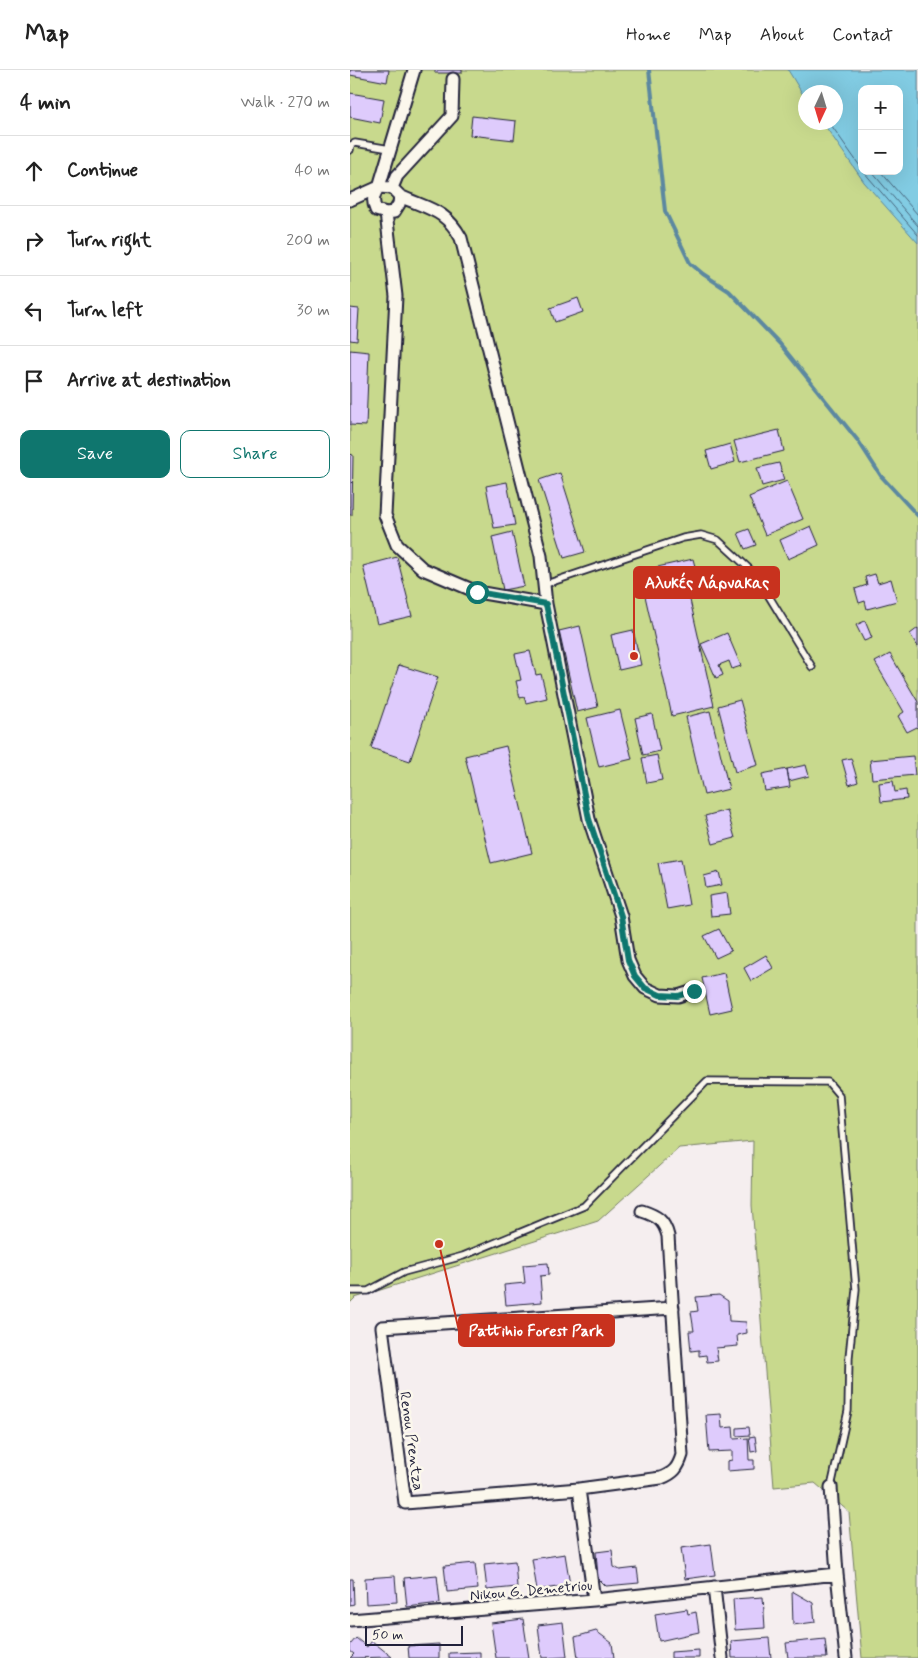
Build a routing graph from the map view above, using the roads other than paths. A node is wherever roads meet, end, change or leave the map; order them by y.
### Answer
1 (414, 70) edge
2 (453, 79) dead end
3 (390, 149) junction
4 (350, 150) edge
5 (379, 186) junction
6 (396, 192) junction
7 (350, 200) edge
8 (386, 213) junction
9 (544, 585) junction
10 (546, 604) junction
11 (812, 667) dead end
12 (694, 991) dead end
13 (642, 1211) dead end
14 (350, 1291) edge
15 (673, 1308) junction
16 (831, 1487) joint
17 (579, 1489) junction
18 (837, 1574) junction
19 (714, 1587) junction
20 (594, 1600) junction
21 (350, 1620) edge
22 (722, 1658) edge
23 (846, 1658) edge

1 - 3 street
2 - 6 street
3 - 4 lane
3 - 5 street
5 - 6 street
5 - 7 street
5 - 8 street
6 - 8 street
6 - 9 street
8 - 10 street
9 - 10 street
9 - 11 lane
10 - 12 street
13 - 15 street, Renou Prentza
14 - 16 lane
15 - 17 street, Renou Prentza
15 - 17 street, Renou Prentza
16 - 18 street
17 - 20 street
18 - 19 street, Nikou G. Demetriou
18 - 23 street
19 - 20 street, Nikou G. Demetriou
19 - 22 street
20 - 21 street, Nikou G. Demetriou

